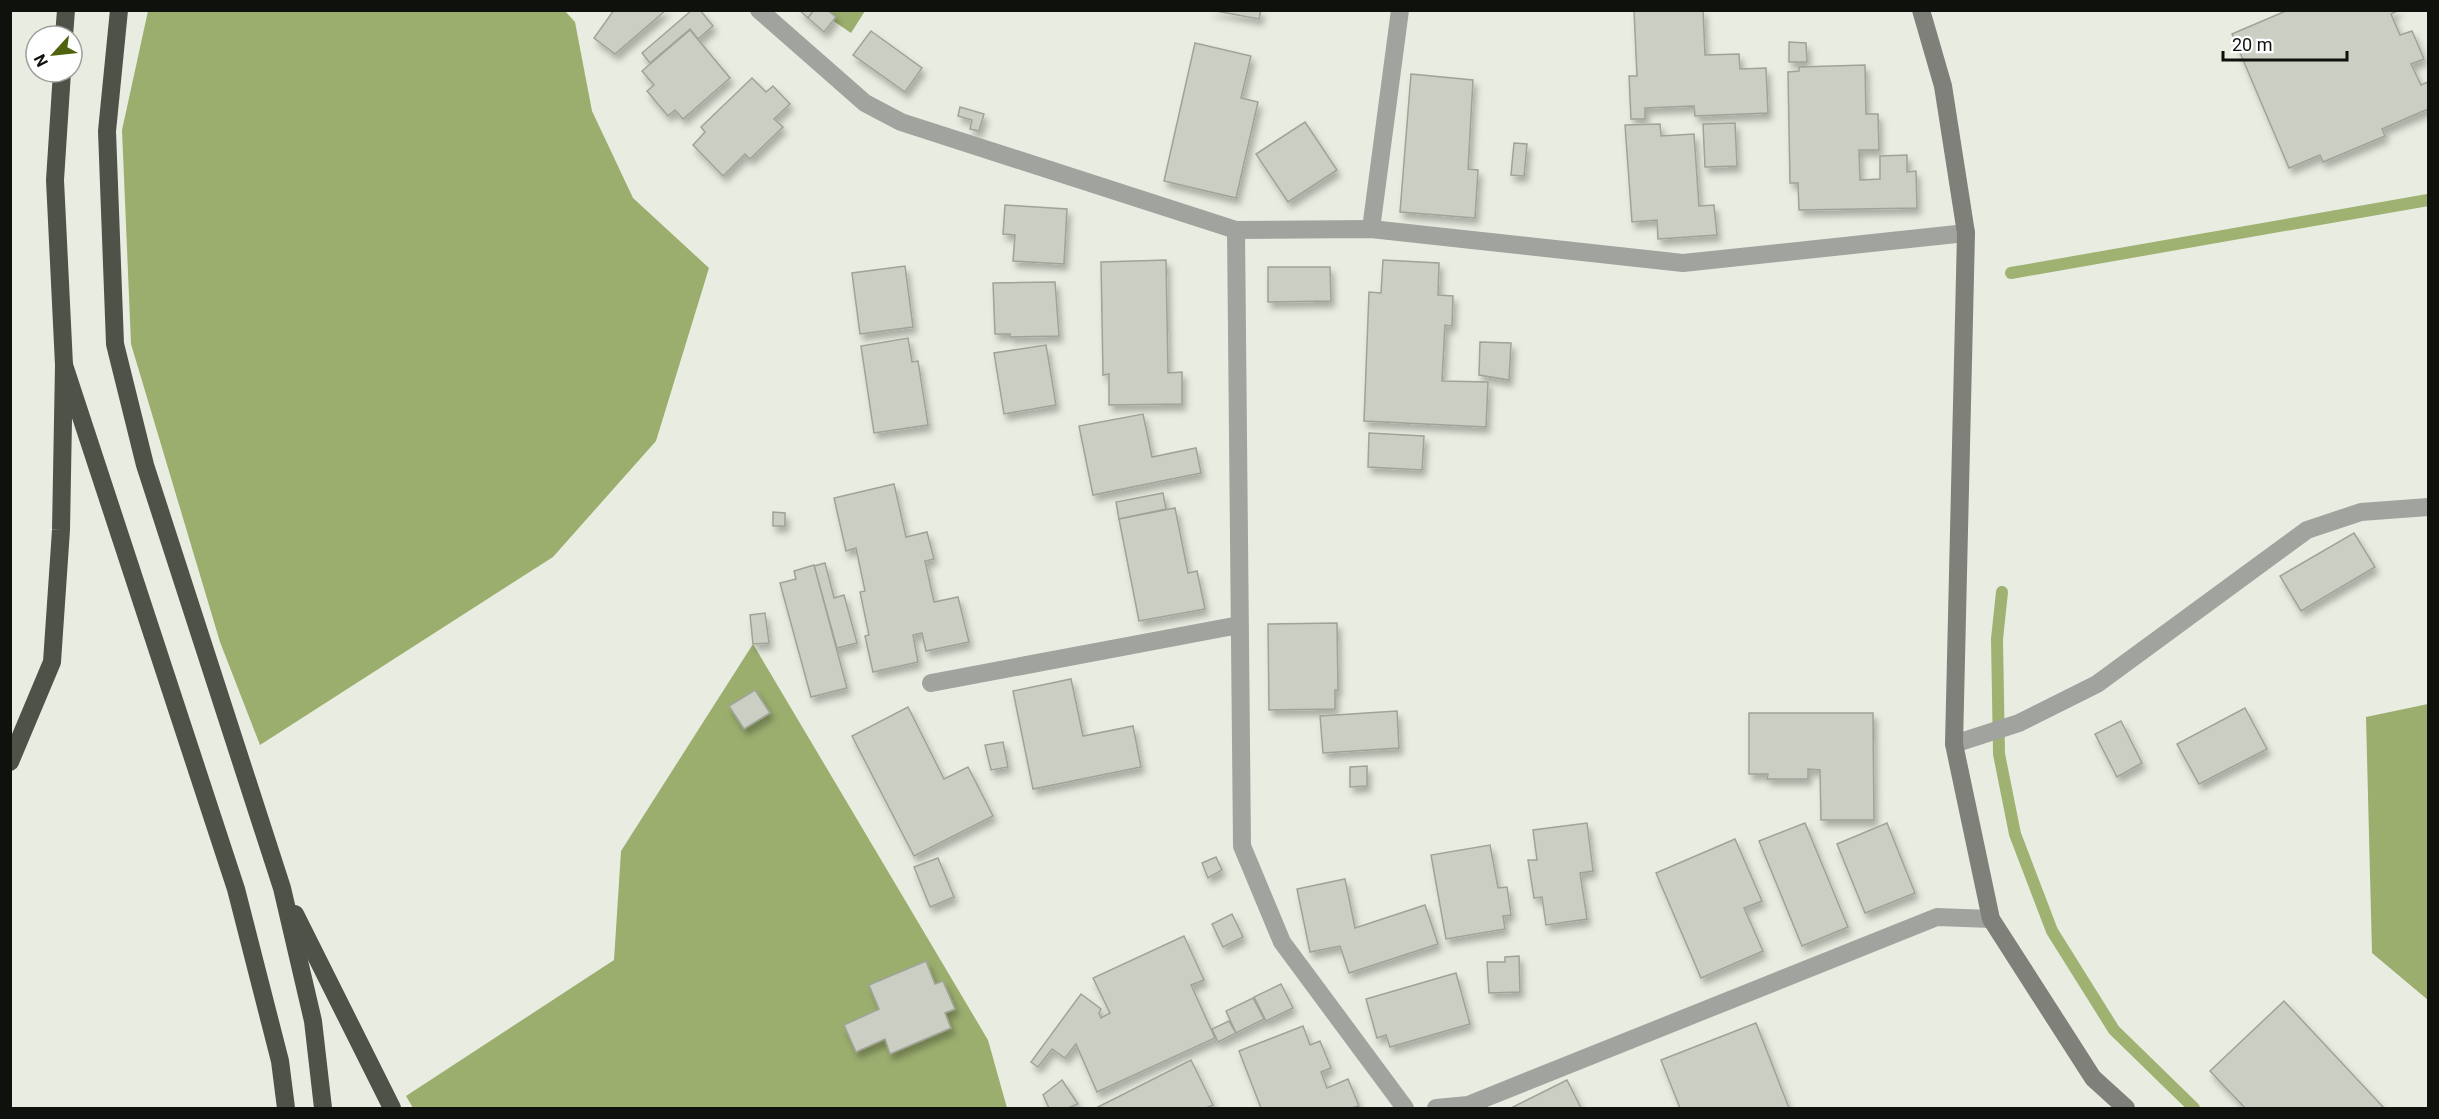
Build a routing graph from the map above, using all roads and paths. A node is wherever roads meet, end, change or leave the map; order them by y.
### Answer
1 (119, 10) edge
2 (759, 10) edge
3 (1400, 10) edge
4 (1920, 11) edge
5 (61, 84) edge
6 (1371, 229) junction
7 (1236, 230) junction
8 (1966, 233) junction
9 (64, 365) junction
10 (2428, 507) edge
11 (1239, 626) junction
12 (931, 683) dead end
13 (1954, 744) junction
14 (10, 762) edge
15 (282, 888) junction
16 (1991, 919) junction
17 (286, 1108) edge
18 (323, 1108) edge
19 (392, 1108) edge
20 (1406, 1108) edge
21 (1436, 1108) edge
22 (2126, 1108) edge

1 - 15 highway
2 - 7 street
3 - 6 street
4 - 8 street
5 - 9 highway
6 - 7 street
6 - 8 street
7 - 11 street
8 - 13 street
9 - 14 highway
9 - 17 highway
10 - 13 street
11 - 12 street
11 - 20 street
13 - 16 street
15 - 18 highway
15 - 19 highway
16 - 21 street
16 - 22 street

